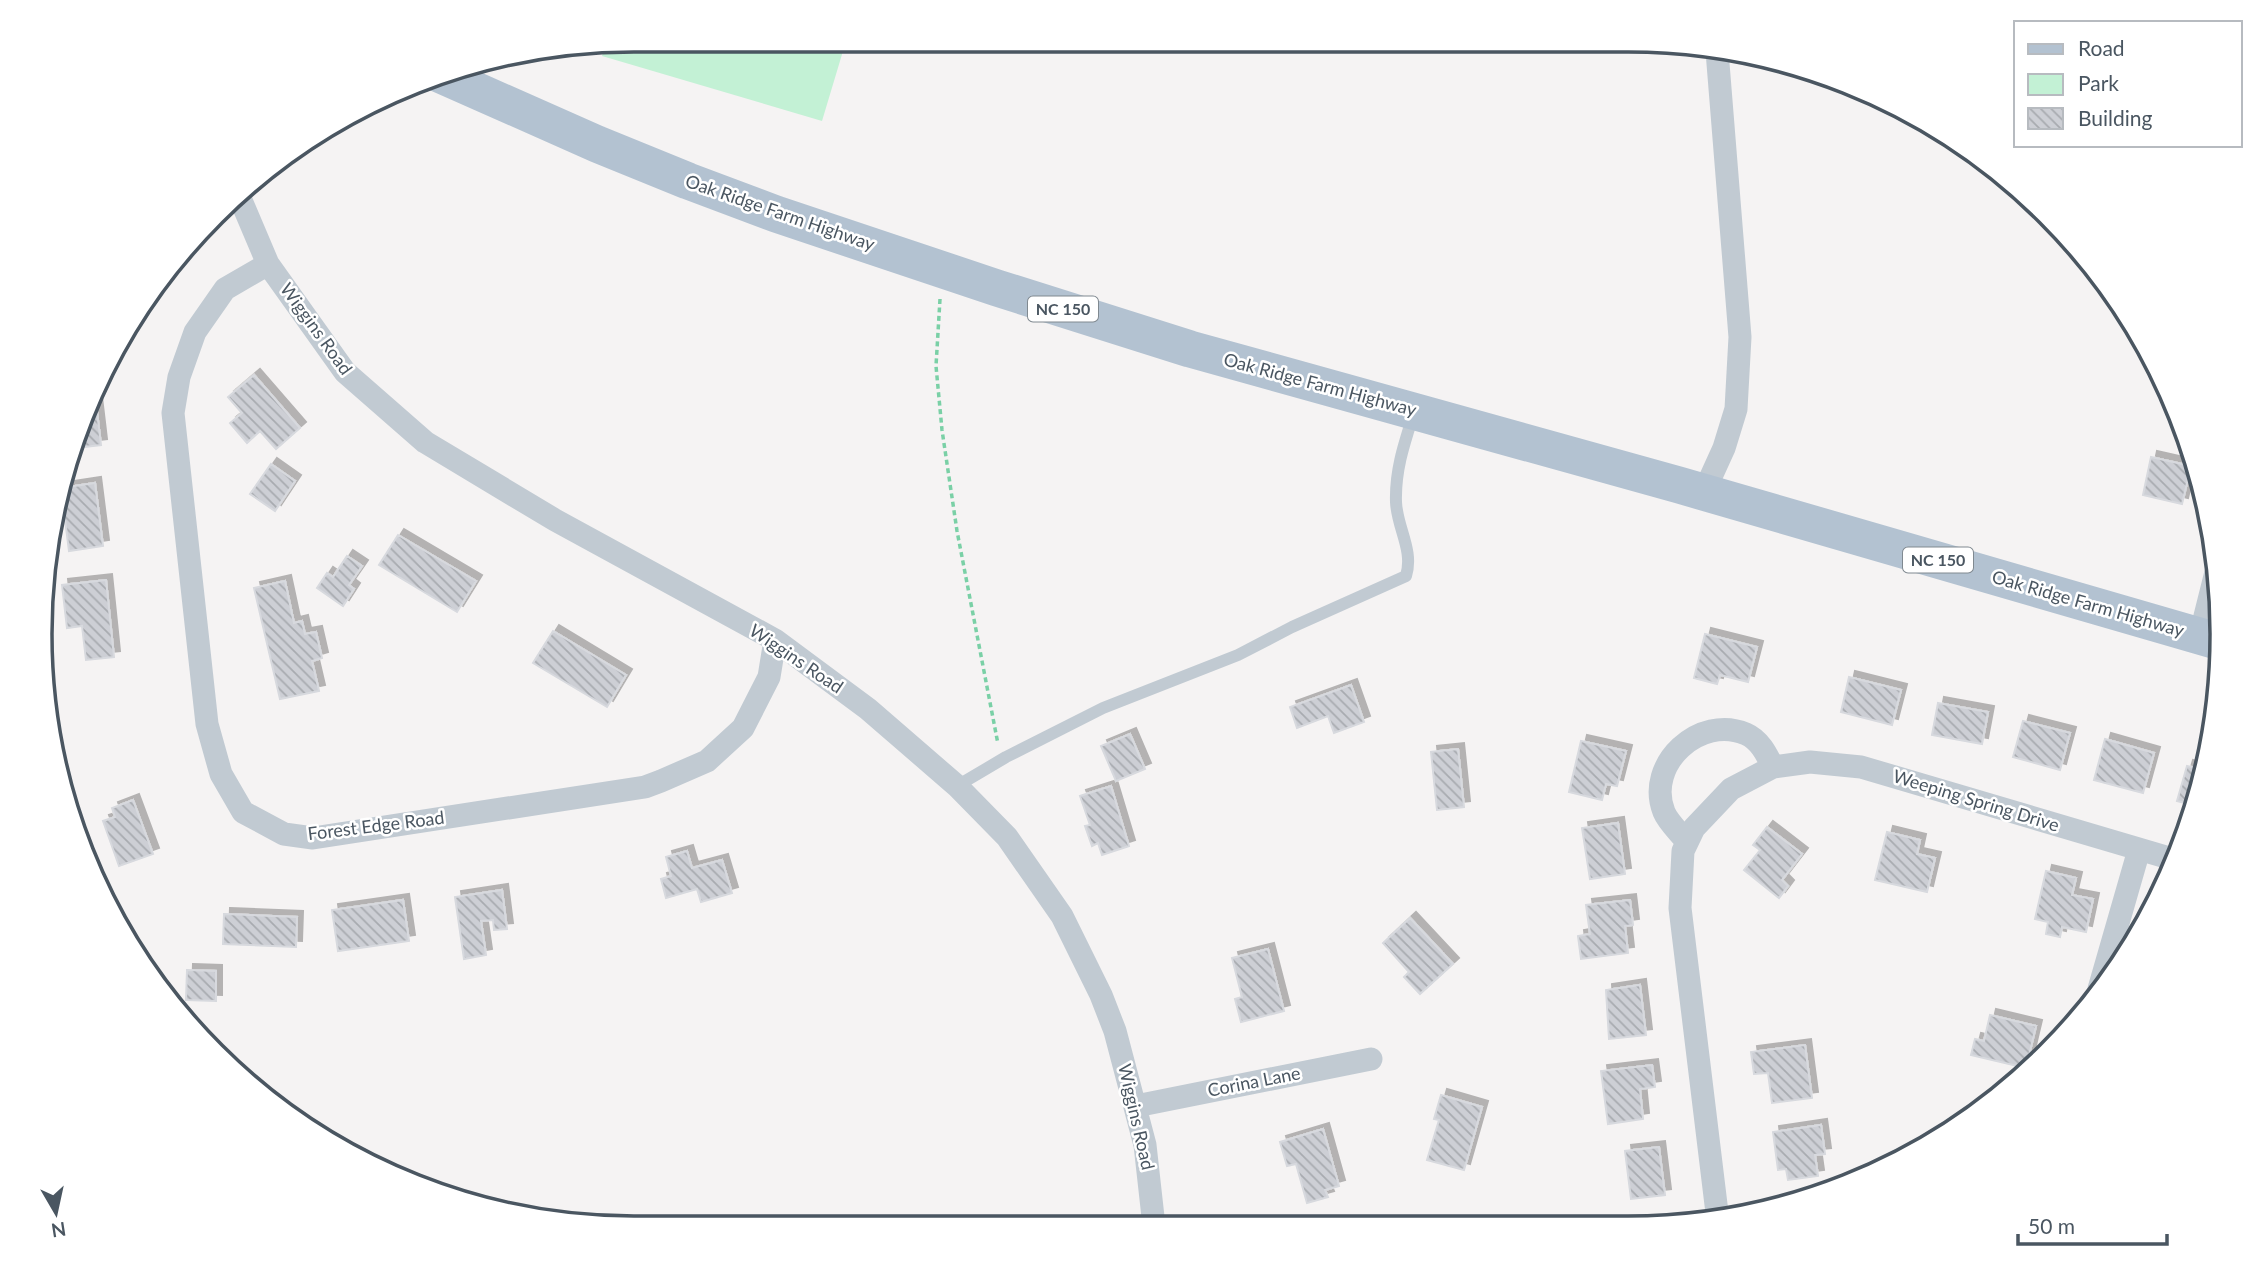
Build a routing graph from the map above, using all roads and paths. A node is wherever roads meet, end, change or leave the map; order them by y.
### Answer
1 (1718, 60) edge
2 (454, 81) edge
3 (243, 205) edge
4 (268, 264) junction
5 (943, 269) junction
6 (1415, 410) junction
7 (1704, 492) junction
8 (2210, 639) edge
9 (775, 640) junction
10 (1001, 760) junction
11 (1773, 767) junction
12 (957, 786) junction
13 (1687, 842) junction
14 (2139, 850) junction
15 (2166, 857) edge
16 (2124, 940) edge
17 (1371, 1059) dead end
18 (1136, 1106) junction
19 (1717, 1210) edge
20 (1153, 1216) edge

1 - 7 street
2 - 5 main road, Oak Ridge Farm Highway / NC 150
3 - 4 street, Wiggins Road
4 - 9 street, Wiggins Road
4 - 9 street, Forest Edge Road
5 - 6 main road, Oak Ridge Farm Highway / NC 150
5 - 10 path
6 - 7 main road, Oak Ridge Farm Highway / NC 150
6 - 10 lane
7 - 8 main road, Oak Ridge Farm Highway / NC 150
9 - 12 street, Wiggins Road
10 - 12 lane
11 - 13 street, Weeping Spring Drive
11 - 13 street
11 - 14 street, Weeping Spring Drive
12 - 18 street, Wiggins Road
13 - 19 street, Weeping Spring Drive
14 - 15 street, Weeping Spring Drive
14 - 16 street
17 - 18 street, Corina Lane
18 - 20 street, Wiggins Road

